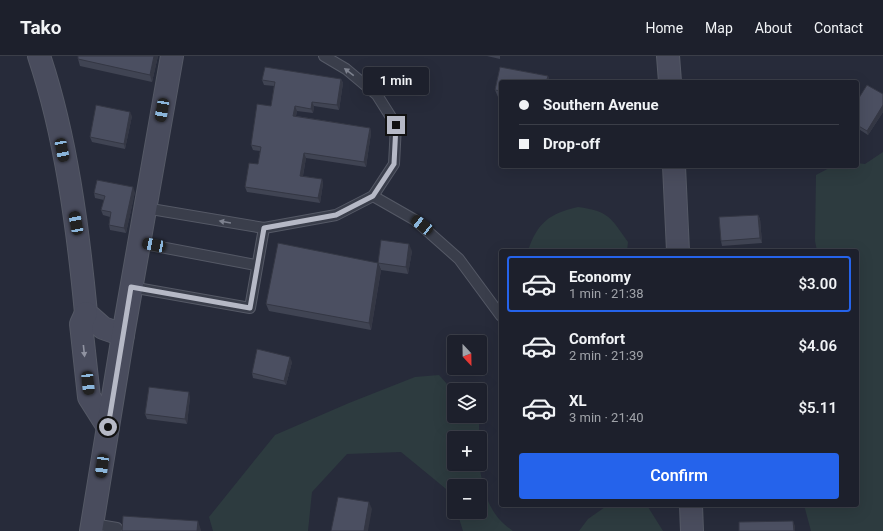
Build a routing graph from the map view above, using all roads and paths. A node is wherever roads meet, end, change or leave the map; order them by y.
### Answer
1 (39, 56) edge
2 (172, 56) edge
3 (324, 56) edge
4 (668, 56) edge
5 (670, 80) edge
6 (674, 168) edge
7 (373, 196) junction
8 (145, 208) junction
9 (264, 228) junction
10 (139, 243) junction
11 (678, 249) edge
12 (256, 266) junction
13 (131, 287) junction
14 (86, 313) junction
15 (499, 313) edge
16 (123, 335) junction
17 (108, 427) junction
18 (691, 507) edge
19 (92, 527) edge
20 (116, 531) edge
21 (692, 531) edge

1 - 14 street
2 - 8 street
7 -> 3 lane
4 - 5 street
6 - 11 street
7 - 9 lane
7 - 15 lane
9 -> 8 lane
8 - 10 street
9 - 12 lane
10 - 12 lane
10 - 13 street
12 - 13 lane
13 - 16 street
14 - 16 street
14 -> 17 street
16 - 17 street
17 - 19 street
18 - 21 street
19 - 20 lane

